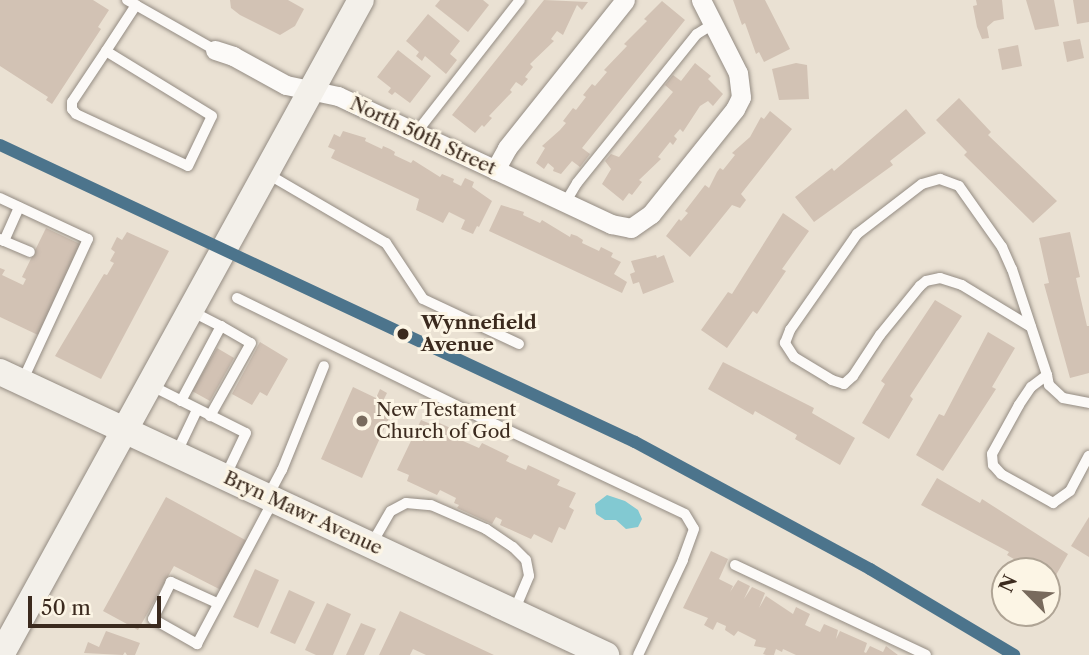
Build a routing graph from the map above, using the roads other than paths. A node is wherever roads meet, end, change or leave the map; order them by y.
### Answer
1 (361, 0) edge
2 (520, 0) edge
3 (625, 0) edge
4 (701, 0) edge
5 (132, 3) edge
6 (713, 24) junction
7 (215, 50) joint
8 (106, 51) junction
9 (311, 90) junction
10 (416, 133) junction
11 (495, 170) junction
12 (266, 172) junction
13 (0, 198) edge
14 (565, 203) junction
15 (19, 207) junction
16 (2, 240) edge
17 (30, 253) dead end
18 (237, 298) dead end
19 (191, 311) junction
20 (221, 327) junction
21 (1031, 327) junction
22 (519, 344) dead end
23 (324, 366) dead end
24 (1046, 375) junction
25 (11, 377) edge
26 (150, 385) junction
27 (181, 401) junction
28 (1089, 403) edge
29 (197, 410) junction
30 (210, 416) junction
31 (125, 430) junction
32 (176, 454) junction
33 (1089, 456) edge
34 (225, 477) junction
35 (270, 498) junction
36 (371, 545) junction
37 (735, 565) dead end
38 (217, 603) junction
39 (513, 612) junction
40 (593, 652) edge
41 (1, 655) edge
42 (638, 655) edge
43 (926, 655) edge

1 - 9 street
2 - 10 lane
3 - 11 street
4 - 6 street
5 - 7 lane
5 - 8 lane
6 - 14 lane
6 - 14 street, North 50th Street
7 - 9 street, North 50th Street
8 - 8 lane
9 - 10 street, North 50th Street
9 - 12 street
10 - 11 street, North 50th Street
11 - 14 street, North 50th Street
12 - 19 street
12 - 22 lane
13 - 15 lane
15 - 16 lane
15 - 25 lane
16 - 17 lane
18 - 42 lane
19 - 20 lane
19 - 26 street
20 - 27 lane
20 - 30 lane
21 - 21 lane
21 - 24 lane
23 - 35 lane
24 - 28 lane
24 - 33 lane
25 - 31 street, Bryn Mawr Avenue
26 - 27 lane
26 - 31 street
27 - 29 lane
29 - 30 lane
29 - 32 lane
30 - 34 lane
31 - 32 street, Bryn Mawr Avenue
31 - 41 street
32 - 34 street, Bryn Mawr Avenue
34 - 35 street, Bryn Mawr Avenue
35 - 36 street, Bryn Mawr Avenue
35 - 38 lane
36 - 39 street, Bryn Mawr Avenue
36 - 39 lane
37 - 43 lane
38 - 38 lane
39 - 40 street, Bryn Mawr Avenue

